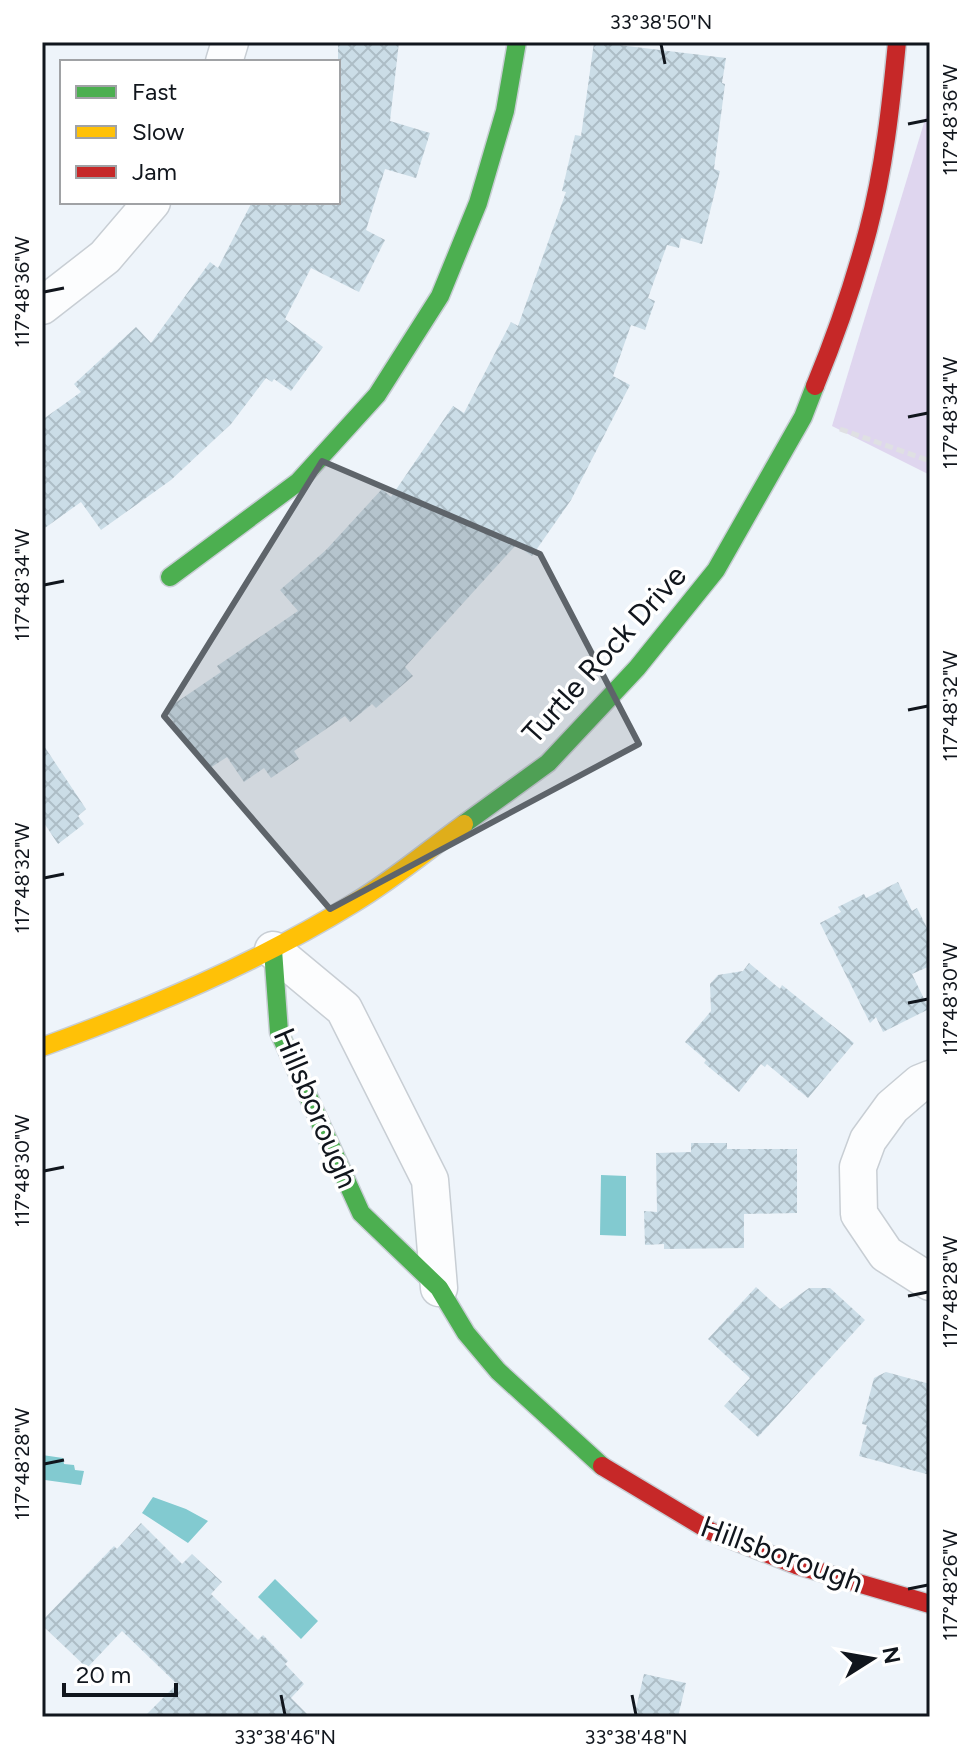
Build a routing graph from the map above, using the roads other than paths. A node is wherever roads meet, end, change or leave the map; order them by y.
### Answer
1 (517, 42) edge
2 (897, 42) edge
3 (150, 204) edge
4 (42, 306) edge
5 (170, 577) dead end
6 (273, 950) junction
7 (42, 1047) edge
8 (930, 1079) edge
9 (930, 1282) edge
10 (439, 1288) junction
11 (930, 1604) edge

1 - 5 street
2 - 6 street, Turtle Rock Drive
3 - 4 street
6 - 7 street, Turtle Rock Drive
6 - 10 street, Hillsborough
6 - 10 street, Hillsborough
8 - 9 street
10 - 11 street, Hillsborough

